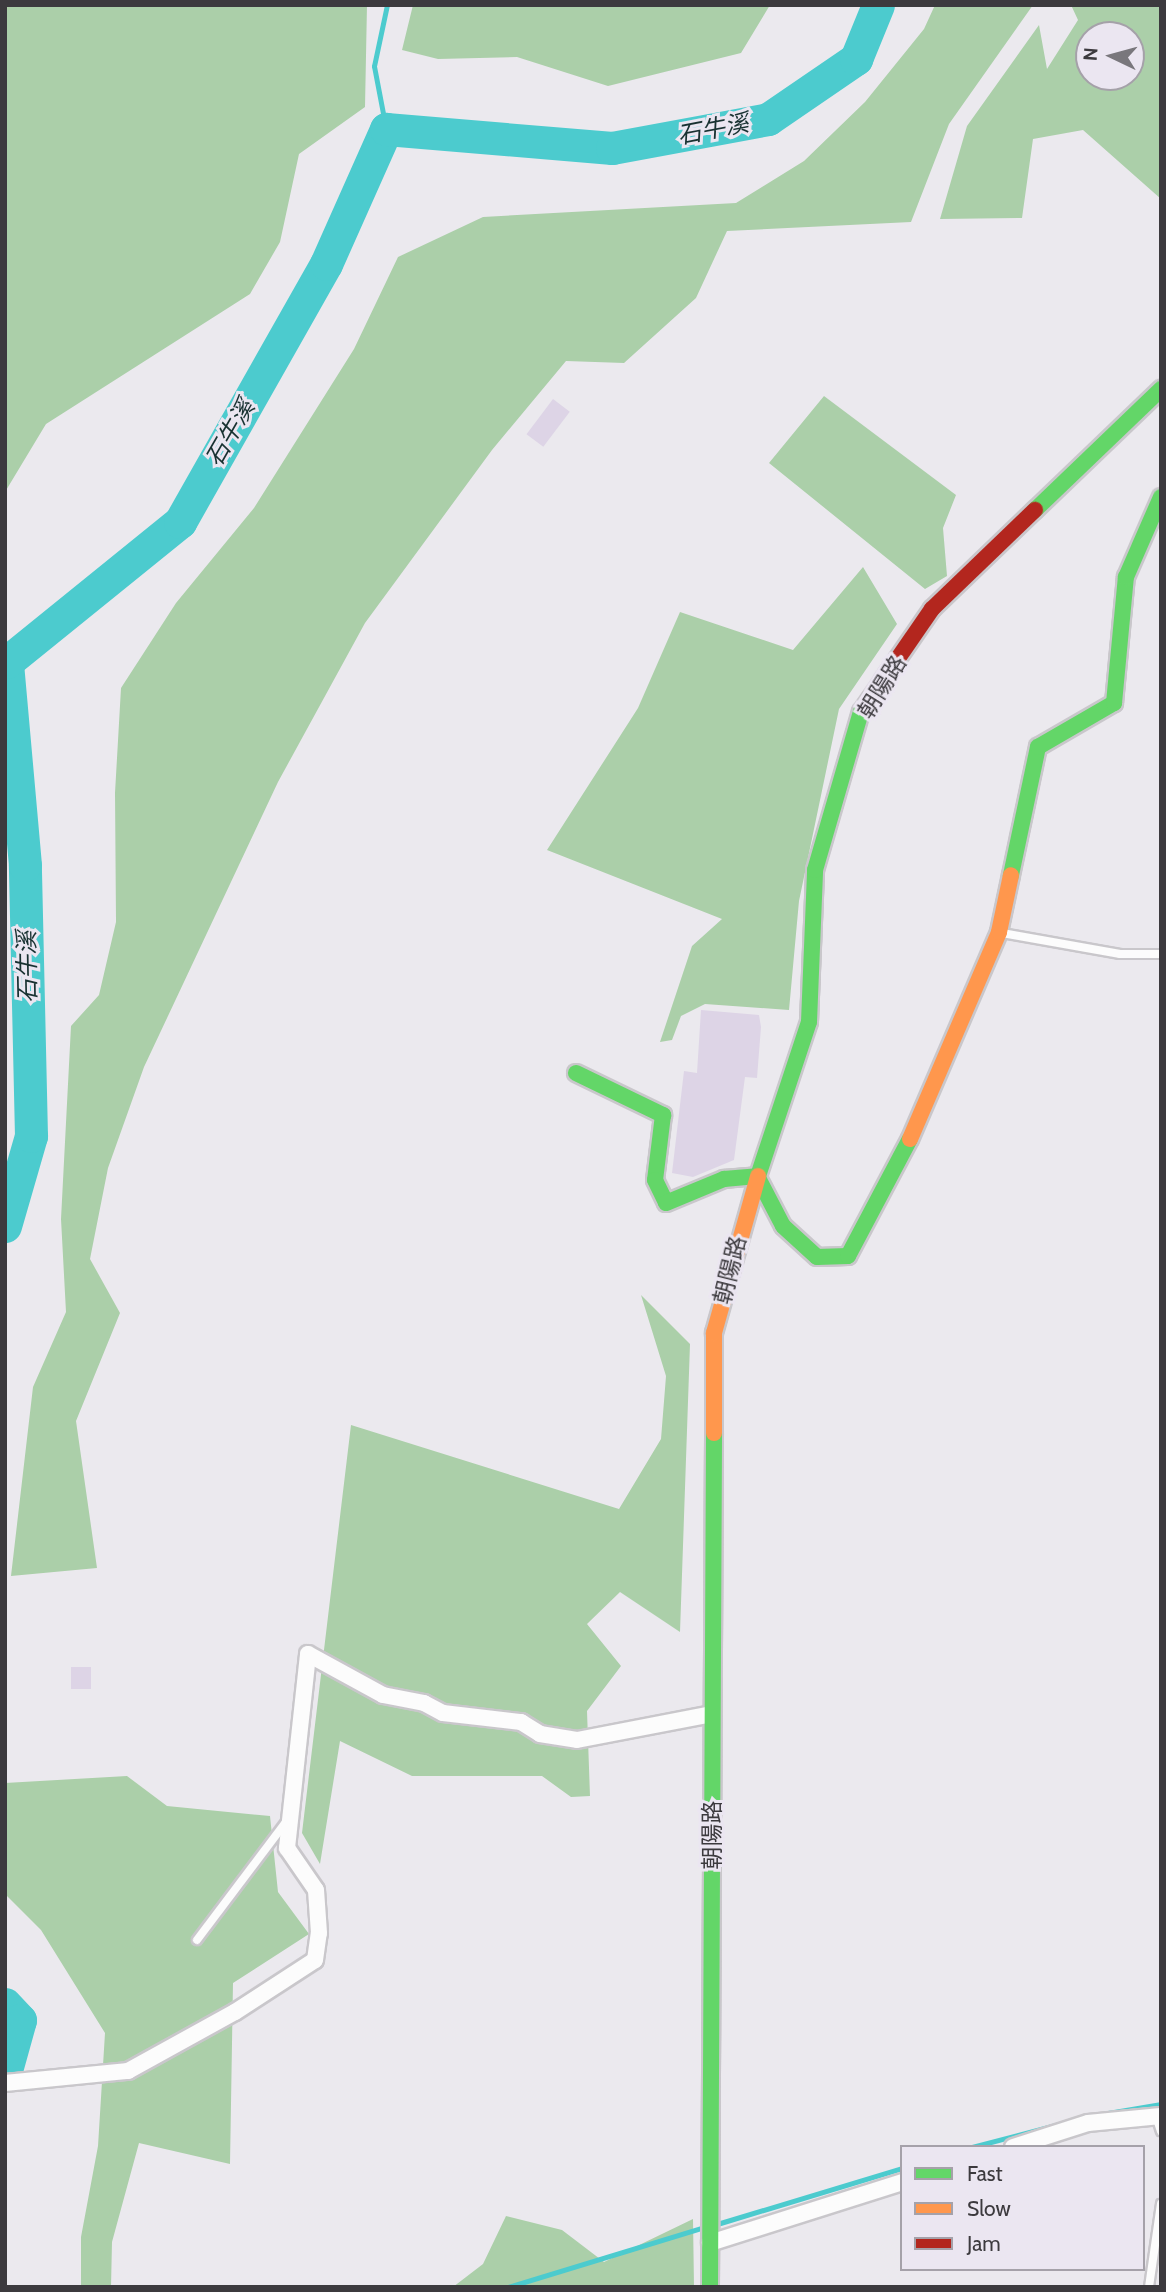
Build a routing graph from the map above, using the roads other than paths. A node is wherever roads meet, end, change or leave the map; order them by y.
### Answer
1 (1161, 389) edge
2 (1161, 497) edge
3 (999, 932) junction
4 (1161, 954) edge
5 (576, 1073) dead end
6 (757, 1175) junction
7 (712, 1714) junction
8 (286, 1822) junction
9 (197, 1940) dead end
10 (5, 2083) edge
11 (1159, 2121) edge
12 (1019, 2145) edge
13 (900, 2183) edge
14 (1161, 2204) edge
15 (710, 2243) junction
16 (710, 2287) edge
17 (1149, 2287) edge

1 - 6 main road, 朝陽路
2 - 3 main road
3 - 4 lane
3 - 6 main road
5 - 6 main road
6 - 7 main road, 朝陽路
7 - 8 street
7 - 15 main road, 朝陽路
8 - 9 lane
8 - 10 street
11 - 12 street
13 - 15 street
14 - 17 lane
15 - 16 main road, 朝陽路

